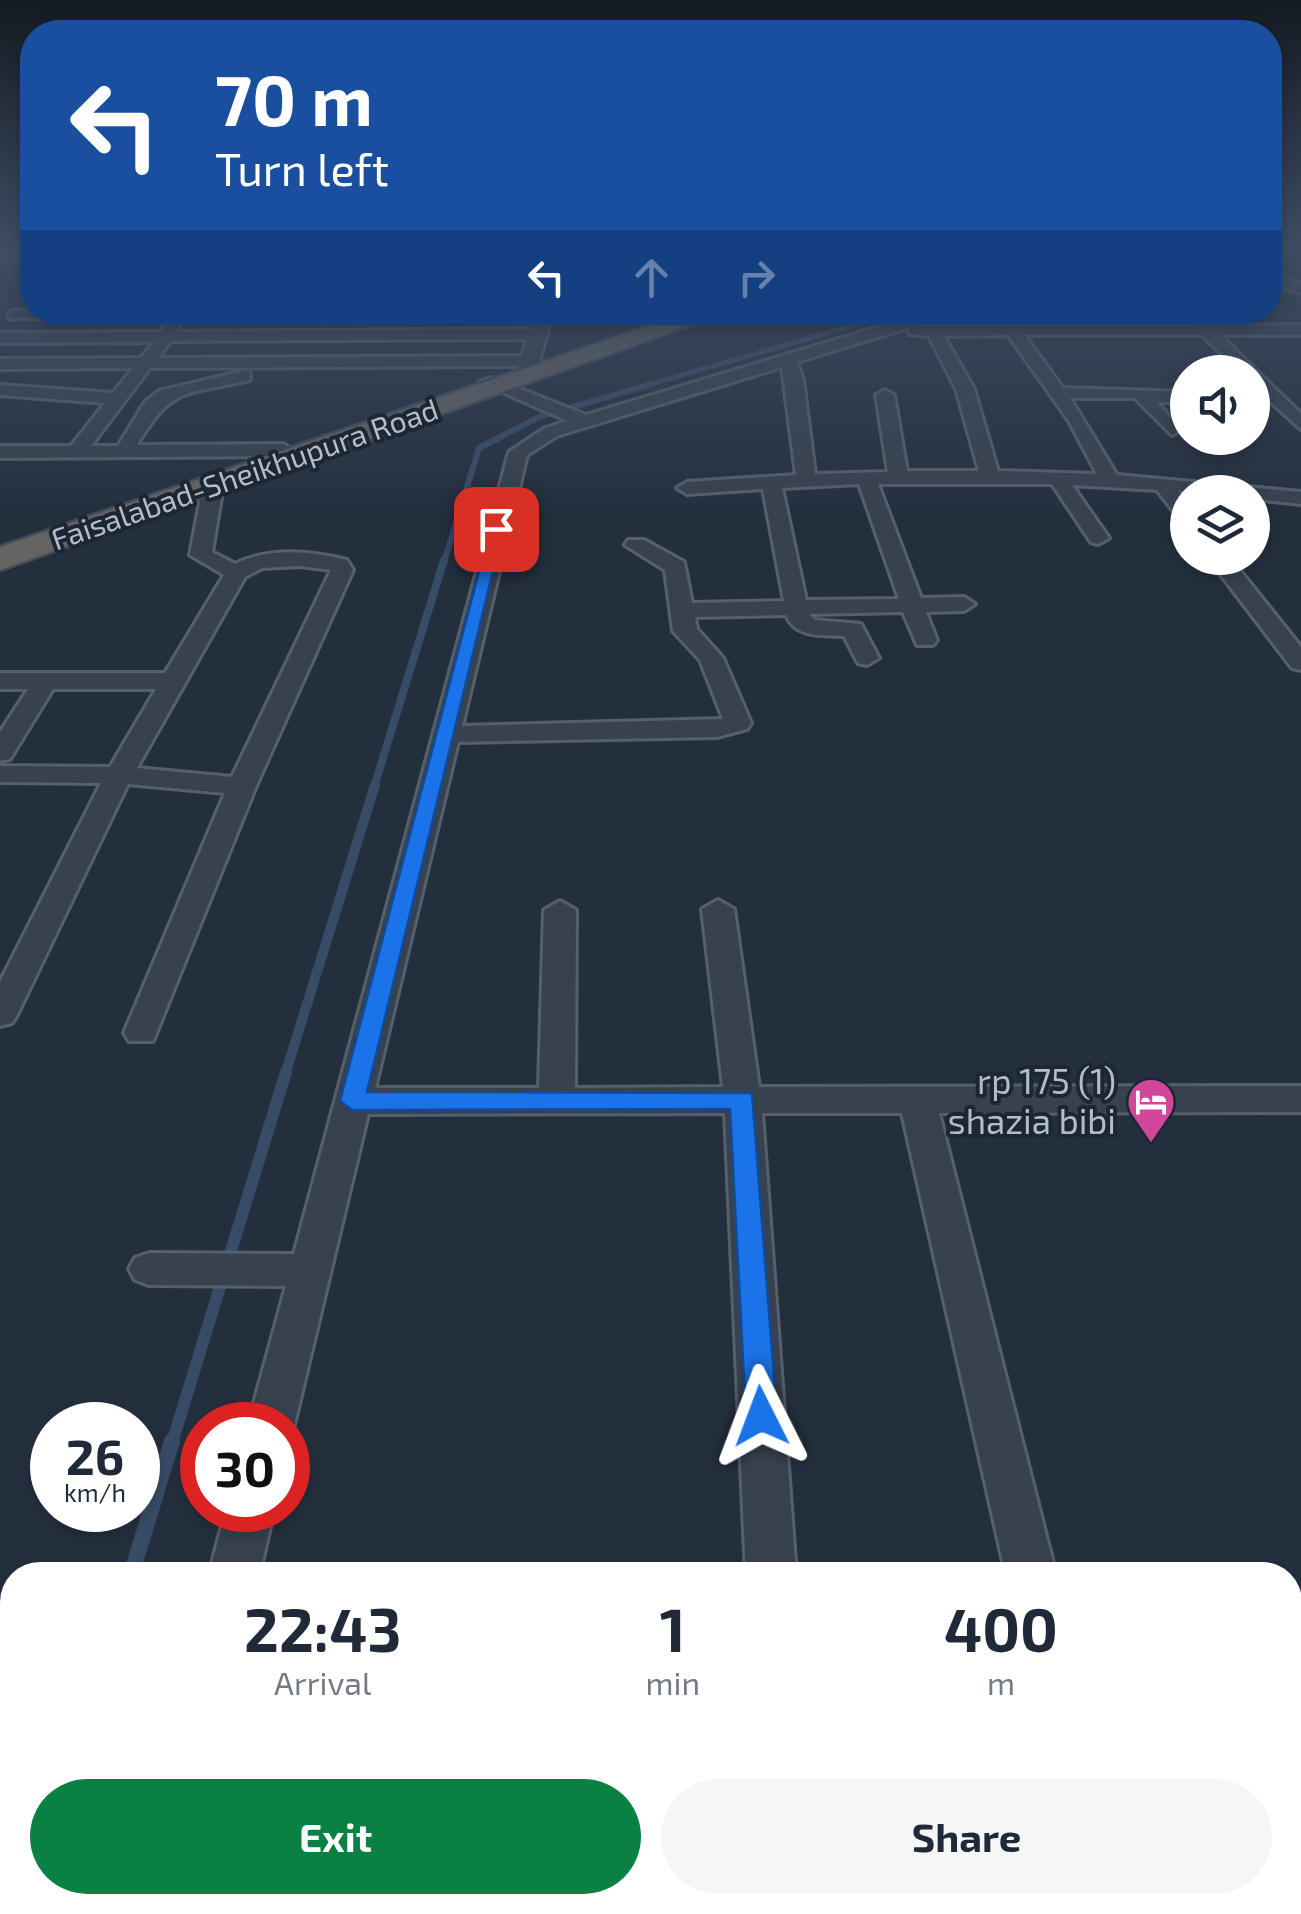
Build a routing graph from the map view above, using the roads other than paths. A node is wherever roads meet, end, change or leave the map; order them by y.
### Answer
1 (90, 338) edge
2 (164, 338) edge
3 (270, 338) edge
4 (537, 338) edge
5 (608, 338) edge
6 (635, 338) edge
7 (860, 338) edge
8 (938, 338) edge
9 (1017, 338) edge
10 (3, 341) edge
11 (788, 360) junction
12 (256, 361) junction
13 (148, 362) junction
14 (0, 364) edge
15 (529, 364) junction
16 (494, 384) junction
17 (0, 390) edge
18 (1270, 391) edge
19 (1058, 393) junction
20 (1270, 394) edge
21 (1273, 394) junction
22 (885, 395) dead end
23 (1144, 397) junction
24 (120, 398) junction
25 (1170, 398) edge
26 (580, 419) junction
27 (1301, 424) edge
28 (1170, 428) edge
29 (283, 450) junction
30 (78, 451) junction
31 (124, 451) junction
32 (0, 452) edge
33 (898, 476) junction
34 (990, 476) junction
35 (866, 477) junction
36 (1057, 477) junction
37 (806, 478) junction
38 (1109, 478) junction
39 (772, 481) junction
40 (1161, 482) junction
41 (1170, 483) edge
42 (213, 486) junction
43 (687, 488) dead end
44 (1170, 494) edge
45 (1270, 495) edge
46 (1301, 498) edge
47 (1098, 538) dead end
48 (636, 545) dead end
49 (0, 547) edge
50 (0, 559) edge
51 (236, 573) junction
52 (1232, 575) edge
53 (964, 604) dead end
54 (912, 605) junction
55 (797, 609) junction
56 (683, 610) junction
57 (925, 640) dead end
58 (868, 658) dead end
59 (1301, 663) edge
60 (0, 681) edge
61 (45, 681) junction
62 (174, 681) junction
63 (444, 734) junction
64 (0, 753) edge
65 (0, 774) edge
66 (118, 775) junction
67 (242, 786) junction
68 (718, 909) dead end
69 (560, 910) dead end
70 (0, 1015) edge
71 (141, 1033) dead end
72 (917, 1097) junction
73 (557, 1099) junction
74 (1301, 1099) edge
75 (743, 1100) junction
76 (352, 1101) junction
77 (149, 1269) dead end
78 (310, 1270) junction
79 (278, 1402) edge
80 (245, 1532) edge
81 (237, 1562) edge
82 (769, 1562) edge
83 (1028, 1562) edge

1 - 10 street
2 - 13 street
3 - 12 street
4 - 15 street
5 - 15 highway, Faisalabad-Sheikhupura Road
6 - 16 highway, Faisalabad-Sheikhupura Road
7 - 11 street
8 - 34 street
9 - 19 street
11 - 26 street
11 - 37 street
12 - 13 street
12 - 15 street
12 - 31 street
13 - 14 street
13 - 24 street
15 - 16 highway, Faisalabad-Sheikhupura Road
16 - 26 street
16 - 29 highway, Faisalabad-Sheikhupura Road
16 - 42 highway, Faisalabad-Sheikhupura Road
17 - 24 street
18 - 21 street
19 - 23 street
19 - 38 street
20 - 21 street
21 - 27 street
22 - 33 street
23 - 25 street
23 - 28 street
24 - 30 street
26 - 63 street
29 - 31 street
29 - 49 highway, Faisalabad-Sheikhupura Road
30 - 31 street
30 - 32 street
33 - 34 street
33 - 35 street
34 - 36 street
35 - 37 street
35 - 54 street
36 - 38 street
36 - 47 street
37 - 39 street
38 - 40 street
39 - 43 street
39 - 55 street
40 - 41 street
40 - 44 street
42 - 50 highway, Faisalabad-Sheikhupura Road
42 - 51 street
45 - 46 street
48 - 56 street
51 - 62 street
51 - 67 street
52 - 59 street
53 - 54 street
54 - 55 street
54 - 57 street
55 - 56 street
55 - 58 street
56 - 63 street
60 - 61 street
61 - 62 street
61 - 64 street
62 - 66 street
63 - 76 street
65 - 66 street
66 - 67 street
66 - 70 street
67 - 71 street
68 - 75 street
69 - 73 street
72 - 74 street
72 - 75 street
72 - 83 street
73 - 75 street
73 - 76 street
75 - 82 street
76 - 78 street
77 - 78 street
78 - 79 street
80 - 81 street

